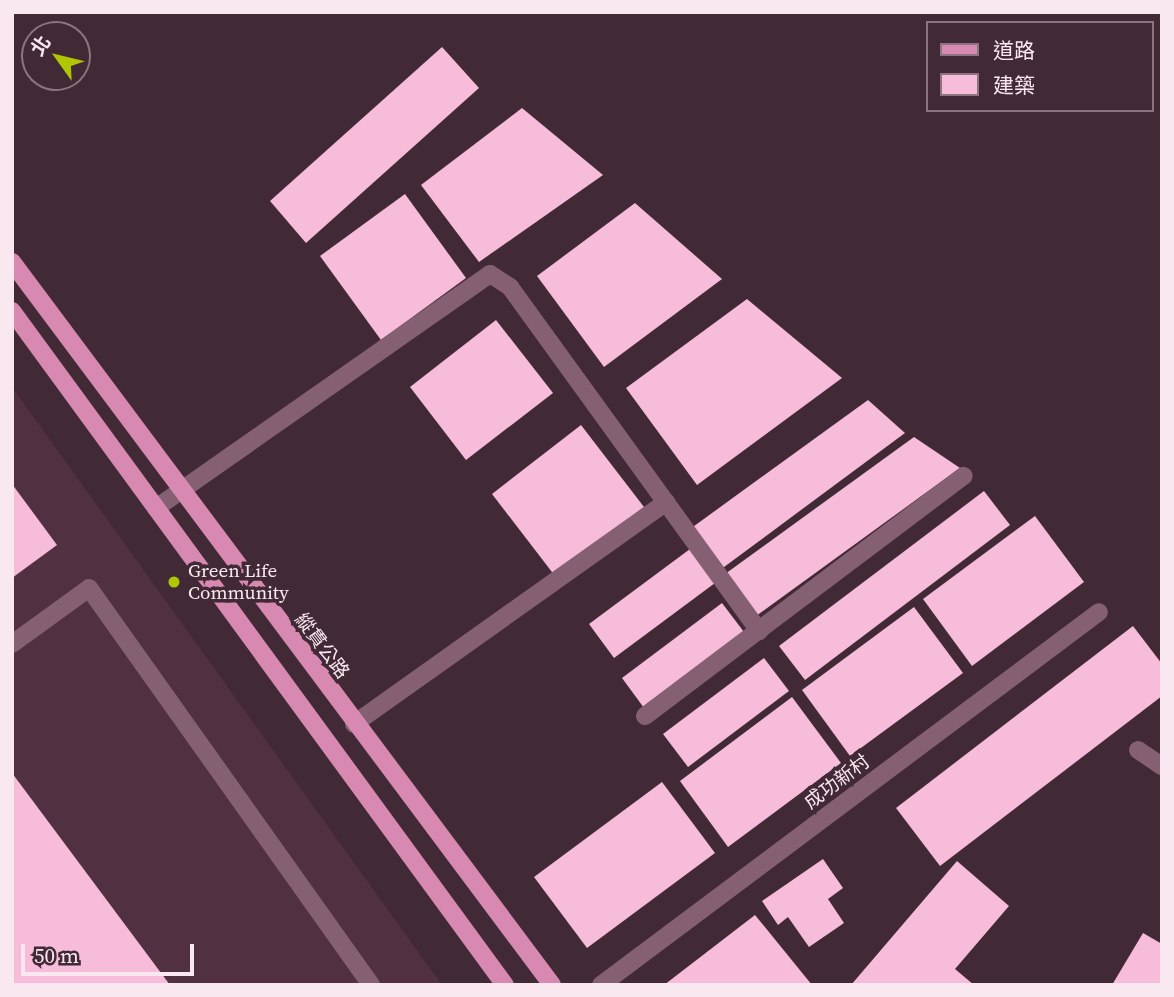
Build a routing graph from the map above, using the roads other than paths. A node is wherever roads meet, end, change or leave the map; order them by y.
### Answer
1 (12, 262) edge
2 (12, 311) edge
3 (964, 476) dead end
4 (180, 491) junction
5 (666, 502) junction
6 (156, 508) junction
7 (1099, 612) dead end
8 (759, 631) junction
9 (12, 643) edge
10 (646, 716) dead end
11 (354, 724) junction
12 (1138, 750) dead end
13 (1162, 766) edge
14 (371, 985) edge
15 (505, 985) edge
16 (552, 985) edge
17 (601, 985) edge

1 - 4 main road, 縱貫公路
2 - 6 main road
3 - 8 lane
4 - 5 lane
4 - 6 lane
4 - 11 main road, 縱貫公路
5 - 8 lane
5 - 11 lane
6 - 15 main road
7 - 17 lane, 成功新村
8 - 10 lane
9 - 14 lane
11 - 16 main road, 縱貫公路
12 - 13 lane

